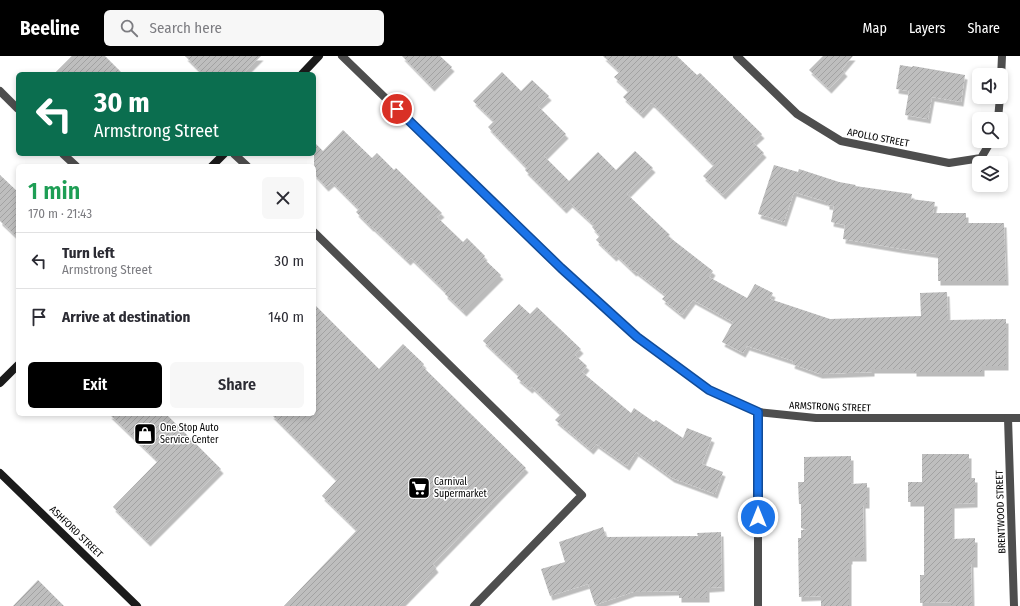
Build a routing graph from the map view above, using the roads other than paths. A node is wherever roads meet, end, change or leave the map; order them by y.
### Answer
1 (319, 56) edge
2 (342, 56) edge
3 (737, 56) edge
4 (1002, 56) edge
5 (1001, 68) edge
6 (304, 72) edge
7 (0, 92) edge
8 (16, 107) edge
9 (986, 148) edge
10 (65, 156) edge
11 (222, 156) edge
12 (236, 156) edge
13 (74, 164) edge
14 (214, 164) edge
15 (245, 164) edge
16 (316, 234) edge
17 (16, 367) edge
18 (0, 383) edge
19 (758, 412) junction
20 (1008, 418) junction
21 (1020, 418) edge
22 (0, 473) edge
23 (138, 606) edge
24 (474, 606) edge
25 (758, 606) edge
26 (1014, 606) edge

1 - 6 street
2 - 19 street, ARMSTRONG STREET
3 - 9 street, APOLLO STREET
4 - 5 street
7 - 8 street
10 - 13 street
11 - 14 street
12 - 15 street
16 - 24 street
17 - 18 street
19 - 20 street, ARMSTRONG STREET
19 - 25 street
20 - 21 street, ARMSTRONG STREET
20 - 26 street, BRENTWOOD STREET
22 - 23 street, ASHFORD STREET

